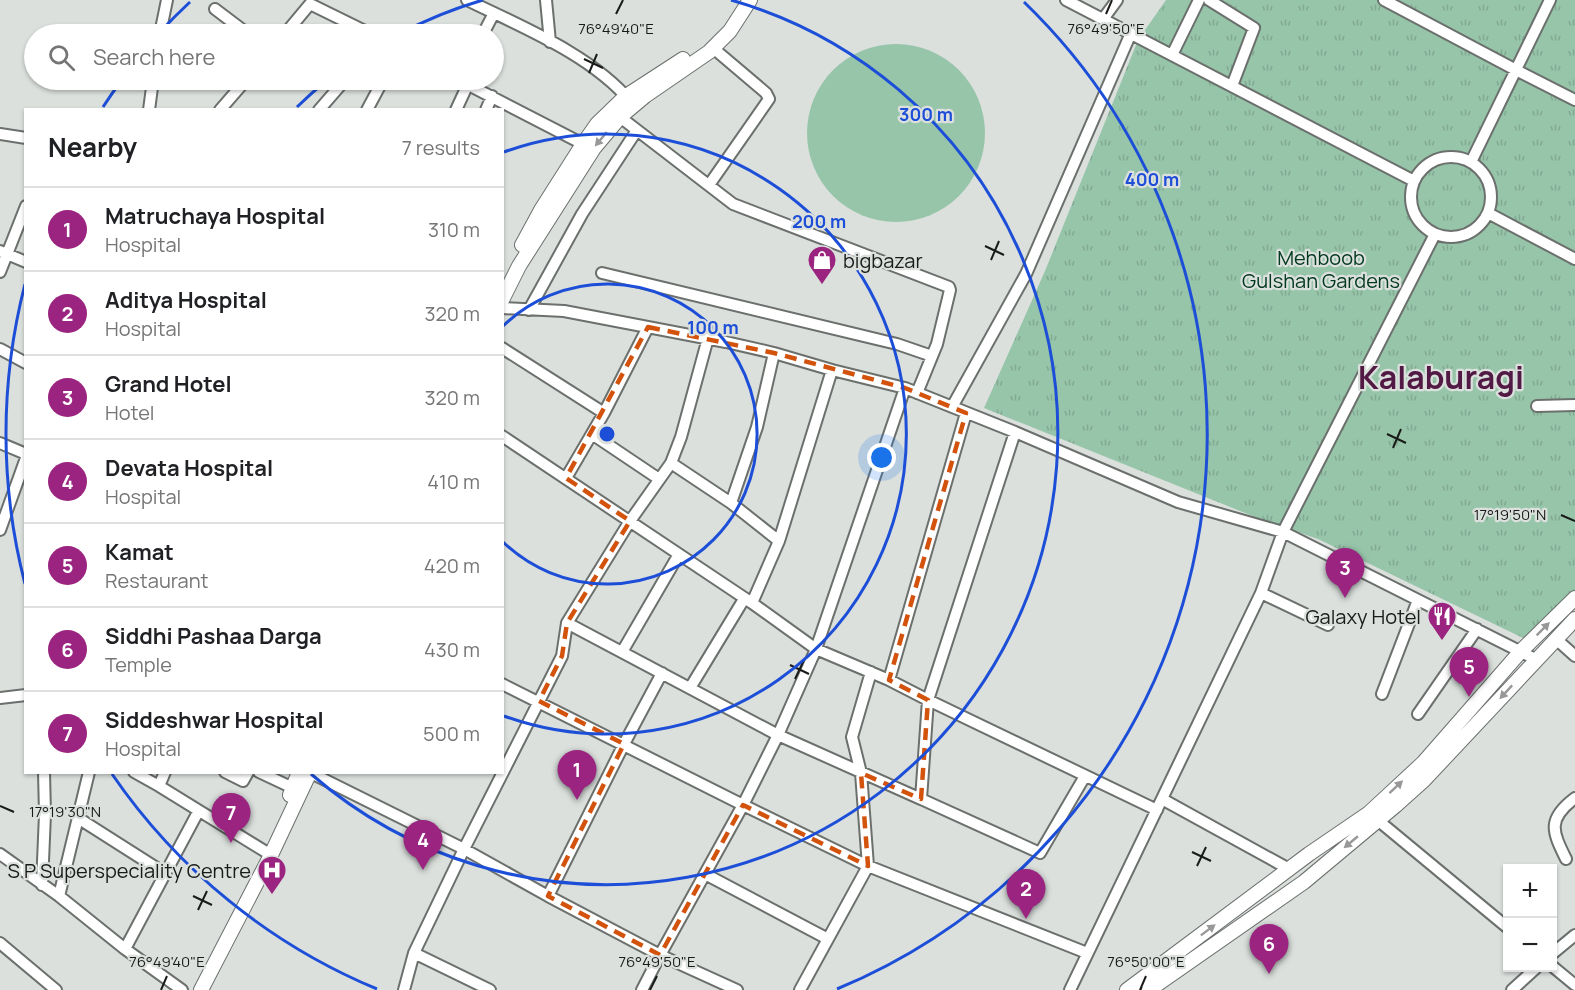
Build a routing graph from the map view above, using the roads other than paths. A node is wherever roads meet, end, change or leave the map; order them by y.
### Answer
1 (167, 0) edge
2 (467, 0) edge
3 (546, 0) edge
4 (741, 0) edge
5 (750, 0) edge
6 (1066, 0) edge
7 (1117, 0) edge
8 (1199, 0) edge
9 (1209, 0) edge
10 (1384, 0) edge
11 (1550, 0) edge
12 (308, 2) edge
13 (215, 9) dead end
14 (494, 13) junction
15 (1103, 19) junction
16 (162, 24) edge
17 (235, 24) edge
18 (292, 24) edge
19 (351, 24) edge
20 (488, 24) edge
21 (1131, 33) junction
22 (550, 42) junction
23 (712, 48) junction
24 (1172, 54) junction
25 (1516, 70) junction
26 (1232, 86) junction
27 (152, 90) edge
28 (237, 90) edge
29 (336, 90) edge
30 (378, 90) edge
31 (460, 90) edge
32 (480, 90) edge
33 (492, 96) junction
34 (630, 100) junction
35 (1575, 100) edge
36 (149, 108) edge
37 (222, 108) edge
38 (321, 108) edge
39 (368, 108) edge
40 (456, 108) edge
41 (487, 108) edge
42 (620, 117) junction
43 (637, 130) junction
44 (0, 134) edge
45 (24, 138) edge
46 (583, 144) junction
47 (1471, 162) junction
48 (1414, 181) junction
49 (709, 185) junction
50 (24, 210) edge
51 (1488, 213) junction
52 (1435, 234) junction
53 (4, 252) edge
54 (1575, 259) edge
55 (24, 261) edge
56 (0, 272) edge
57 (602, 273) dead end
58 (504, 277) edge
59 (504, 296) edge
60 (504, 308) edge
61 (529, 310) junction
62 (648, 327) junction
63 (708, 338) junction
64 (0, 349) edge
65 (504, 349) edge
66 (774, 353) junction
67 (932, 356) junction
68 (24, 362) edge
69 (832, 370) junction
70 (905, 388) junction
71 (917, 393) junction
72 (1575, 405) edge
73 (1537, 406) dead end
74 (952, 407) junction
75 (604, 413) junction
76 (966, 413) junction
77 (1015, 432) junction
78 (592, 434) junction
79 (504, 437) edge
80 (0, 443) edge
81 (24, 455) edge
82 (24, 462) edge
83 (671, 463) junction
84 (566, 478) junction
85 (659, 479) junction
86 (731, 503) junction
87 (630, 521) junction
88 (0, 530) edge
89 (1283, 532) junction
90 (779, 541) junction
91 (679, 554) junction
92 (1260, 593) junction
93 (1575, 598) edge
94 (1418, 600) junction
95 (748, 601) junction
96 (1575, 619) edge
97 (567, 623) junction
98 (1328, 625) dead end
99 (1477, 629) junction
100 (1556, 639) junction
101 (816, 649) junction
102 (1521, 651) junction
103 (622, 652) junction
104 (1575, 656) edge
105 (1537, 660) junction
106 (871, 672) junction
107 (662, 673) junction
108 (889, 680) junction
109 (504, 685) edge
110 (690, 688) junction
111 (1382, 694) dead end
112 (24, 695) edge
113 (0, 698) edge
114 (927, 700) junction
115 (539, 701) junction
116 (1418, 714) dead end
117 (778, 735) junction
118 (624, 744) junction
119 (504, 770) edge
120 (861, 773) junction
121 (44, 774) edge
122 (89, 774) edge
123 (138, 774) edge
124 (164, 774) edge
125 (229, 774) edge
126 (247, 774) edge
127 (263, 774) edge
128 (298, 774) edge
129 (309, 774) edge
130 (312, 774) edge
131 (502, 774) edge
132 (1085, 776) junction
133 (159, 786) junction
134 (292, 788) junction
135 (1575, 798) edge
136 (921, 799) junction
137 (1160, 804) junction
138 (743, 805) junction
139 (198, 812) junction
140 (1373, 817) junction
141 (78, 818) junction
142 (464, 849) junction
143 (267, 853) junction
144 (0, 854) edge
145 (1566, 859) dead end
146 (868, 866) junction
147 (1289, 869) junction
148 (166, 874) junction
149 (705, 874) junction
150 (42, 885) junction
151 (59, 896) junction
152 (548, 896) junction
153 (1503, 924) edge
154 (1575, 935) edge
155 (828, 939) junction
156 (0, 944) edge
157 (125, 949) junction
158 (1557, 950) edge
159 (414, 953) junction
160 (1087, 953) junction
161 (660, 955) junction
162 (1557, 970) edge
163 (1532, 972) edge
164 (1575, 985) edge
165 (56, 990) edge
166 (182, 990) edge
167 (191, 990) edge
168 (201, 990) edge
169 (406, 990) edge
170 (490, 990) edge
171 (642, 990) edge
172 (737, 990) edge
173 (800, 990) edge
174 (1070, 990) edge
175 (1127, 990) edge
176 (1149, 990) edge
177 (1512, 990) edge

1 - 16 street
2 - 14 street
3 - 22 street
4 - 34 main road
5 - 23 main road
6 - 15 street
7 - 15 street
8 - 24 street
9 - 26 street
10 - 25 street
11 - 25 street
12 - 18 street
12 - 19 street
13 - 17 street
14 - 20 street
14 - 22 street
15 - 21 street
21 - 24 street
21 - 74 street
22 - 34 street
23 - 34 main road
23 - 49 street
24 - 26 street
25 - 35 street
25 - 47 street
26 - 48 street
27 - 36 street
28 - 37 street
29 - 38 street
30 - 39 street
31 - 40 street
32 - 33 street
33 - 41 street
33 - 46 street
34 - 42 main road
34 - 46 main road
42 - 43 street
42 -> 59 main road
43 - 49 street
43 - 61 street
44 - 45 street
46 - 58 main road
47 - 48 street
47 - 51 street
48 - 52 street
49 - 67 street
50 - 53 street
51 - 52 street
51 - 54 street
52 - 89 street
53 - 55 street
53 - 56 street
57 - 67 street
60 - 61 street
61 - 62 street
62 - 63 street
62 - 75 street
63 - 66 street
63 - 83 street
64 - 68 street
65 - 75 street
66 - 69 street
66 - 86 street
67 - 71 street
69 - 70 street
69 - 90 street
70 - 71 street
70 - 101 street
71 - 74 street
72 - 73 street
74 - 76 street
75 - 78 street
76 - 77 street
76 - 108 street
77 - 89 street
77 - 114 street
78 - 84 street
78 - 85 street
79 - 84 street
80 - 81 street
82 - 88 street
83 - 85 street
83 - 86 street
84 - 87 street
85 - 87 street
86 - 90 street
87 - 91 street
87 - 97 street
89 - 92 street
89 - 94 street
90 - 95 street
91 - 95 street
91 - 103 street
92 - 98 street
92 - 137 street
102 -> 93 main road
94 - 99 street
94 - 111 street
95 - 101 street
95 - 110 street
96 - 100 main road
97 - 103 street
97 - 115 street
99 - 102 street
99 - 116 street
100 - 104 street
100 - 105 main road
101 - 106 street
101 - 117 street
102 - 105 street
140 -> 102 main road
103 - 107 street
105 -> 140 main road
106 - 108 street
106 - 120 street
107 - 110 street
107 - 118 street
108 - 114 street
109 - 115 street
110 - 117 street
112 - 113 street
114 - 132 street
114 - 136 street
115 - 118 street
115 - 119 street
117 - 120 street
117 - 138 street
118 - 138 street
118 - 152 street
120 - 136 street
120 - 146 street
121 - 150 street
122 - 141 street
123 - 133 street
124 - 133 street
125 - 126 street
127 - 134 street
128 - 134 main road
129 - 143 main road
130 - 142 street
131 - 142 street
132 - 136 street
132 - 137 street
133 - 139 street
134 - 143 main road
135 - 145 street
137 - 147 street
137 - 160 street
138 - 146 street
138 - 149 street
139 - 143 street
139 - 148 street
140 - 147 main road
140 - 153 street
140 -> 176 main road
141 - 148 street
141 - 151 street
142 - 152 street
142 - 159 street
143 - 167 main road
143 - 168 main road
144 - 150 street
146 - 155 street
146 - 160 street
175 -> 147 main road
148 - 157 street
149 - 155 street
149 - 161 street
150 - 151 street
151 - 157 street
152 - 161 street
154 - 158 street
155 - 173 street
156 - 165 street
157 - 166 street
159 - 169 street
159 - 170 street
160 - 174 street
161 - 171 street
161 - 172 street
162 - 164 street
163 - 177 street

